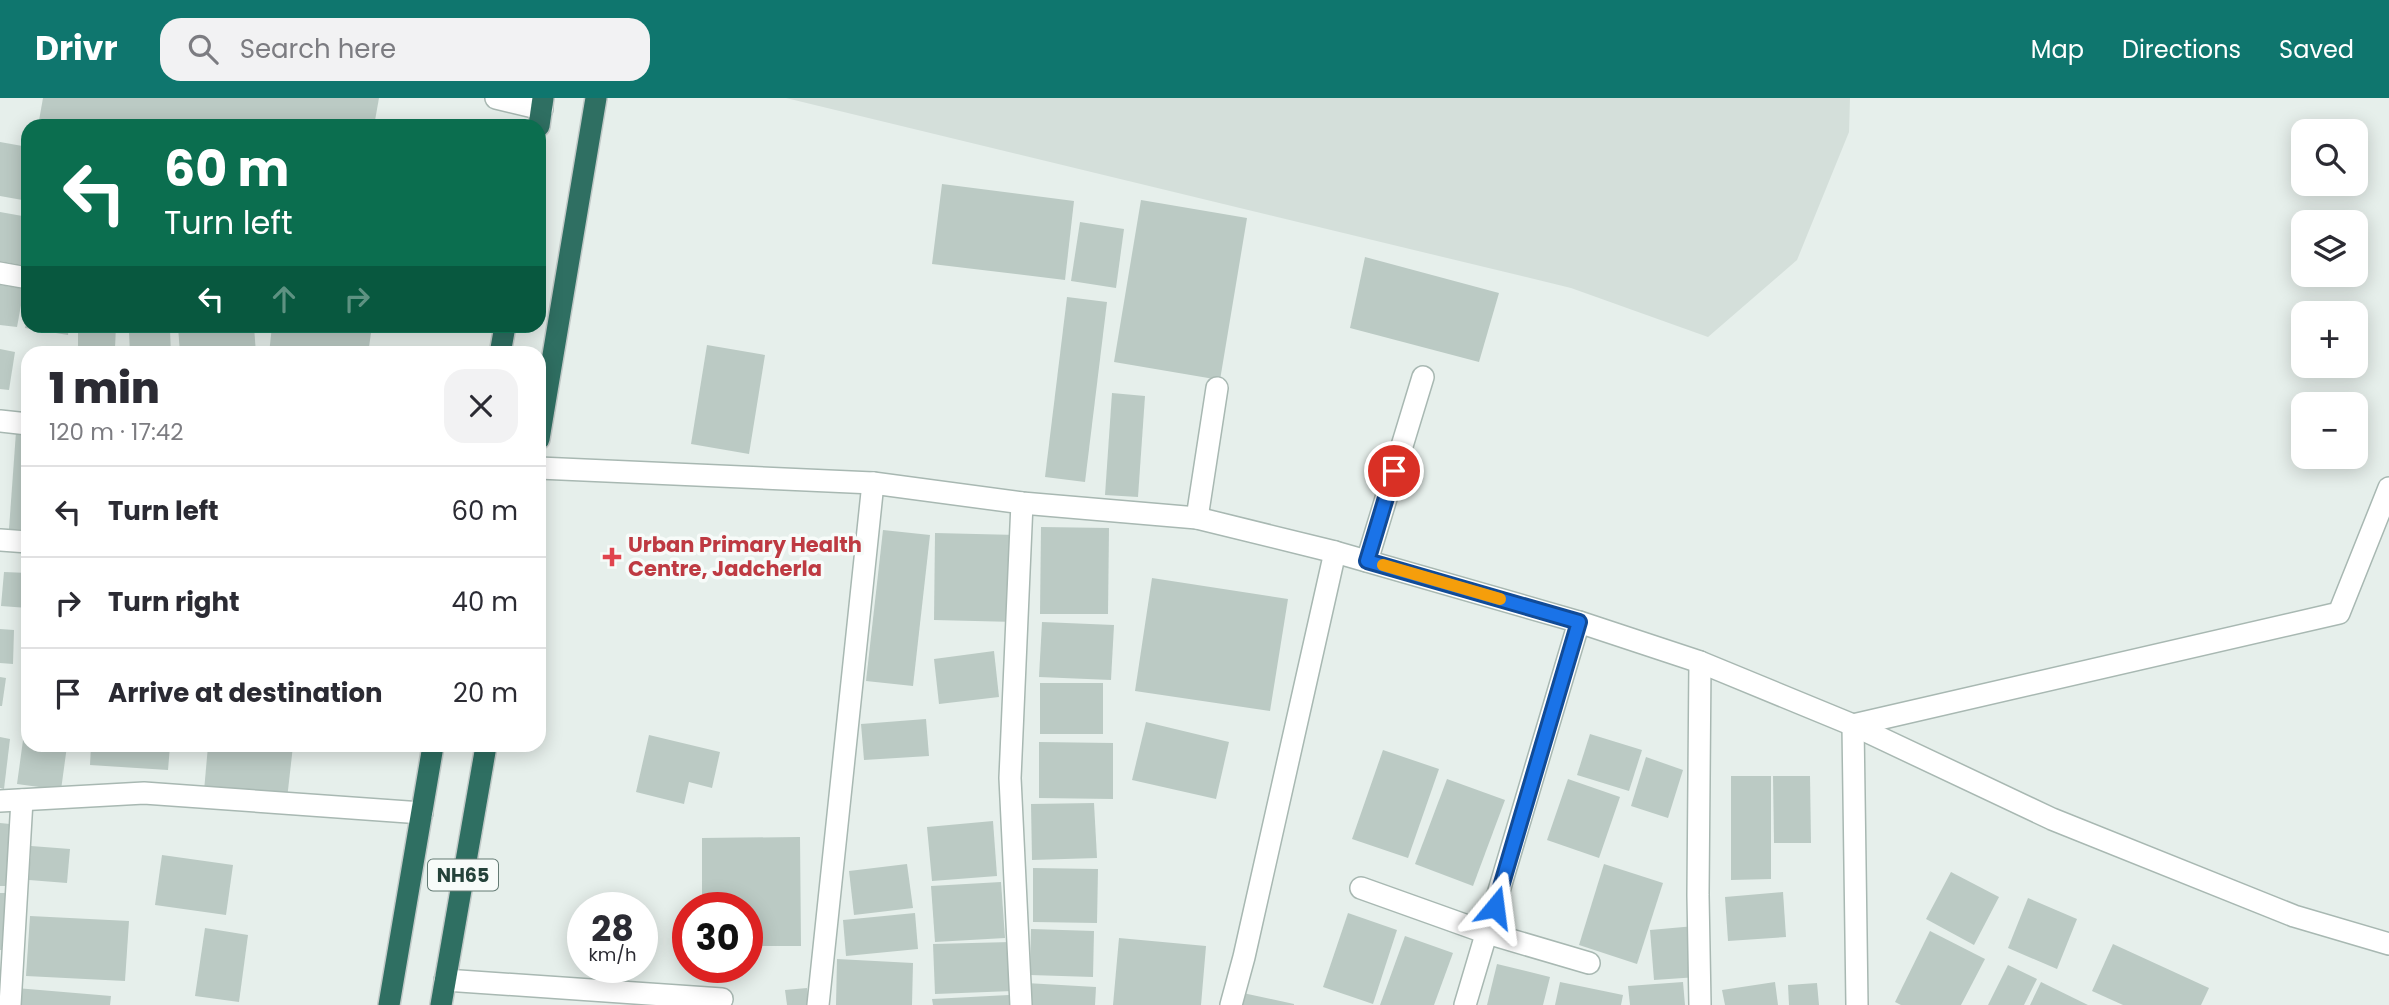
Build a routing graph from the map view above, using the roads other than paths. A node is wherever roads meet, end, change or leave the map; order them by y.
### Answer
1 (496, 98) edge
2 (596, 98) edge
3 (541, 111) edge
4 (0, 273) edge
5 (21, 277) edge
6 (1423, 377) dead end
7 (1217, 388) dead end
8 (546, 397) edge
9 (0, 421) edge
10 (21, 423) edge
11 (546, 468) edge
12 (873, 483) junction
13 (2389, 488) edge
14 (1021, 503) junction
15 (1197, 518) junction
16 (0, 540) edge
17 (21, 542) edge
18 (1335, 552) junction
19 (1367, 561) junction
20 (1579, 622) junction
21 (1700, 662) junction
22 (1853, 725) junction
23 (432, 752) edge
24 (485, 752) edge
25 (22, 800) junction
26 (0, 801) edge
27 (422, 813) junction
28 (1361, 888) dead end
29 (1487, 933) junction
30 (2389, 944) edge
31 (1589, 963) dead end
32 (445, 980) junction
33 (722, 999) dead end
34 (10, 1005) edge
35 (389, 1005) edge
36 (441, 1005) edge
37 (818, 1005) edge
38 (1021, 1005) edge
39 (1231, 1005) edge
40 (1465, 1005) edge
41 (1700, 1005) edge
42 (1857, 1005) edge

1 - 3 street
2 - 8 highway
4 - 5 street
6 - 19 street
7 - 15 street
9 - 10 street
11 - 12 street
12 - 14 street
12 - 37 street
13 - 22 street
14 - 15 street
14 - 38 street
15 - 18 street
16 - 17 street
18 - 19 street
18 - 39 street
19 - 20 street
20 - 21 street
20 - 29 street
21 - 22 street
21 - 41 street
22 - 30 street
22 - 42 street
23 - 27 highway, NH65
24 - 32 highway, NH65
25 - 26 street
25 - 27 street
25 - 34 street
27 - 35 highway, NH65
28 - 29 street
29 - 31 street
29 - 40 street
32 - 33 street
32 - 36 highway, NH65

